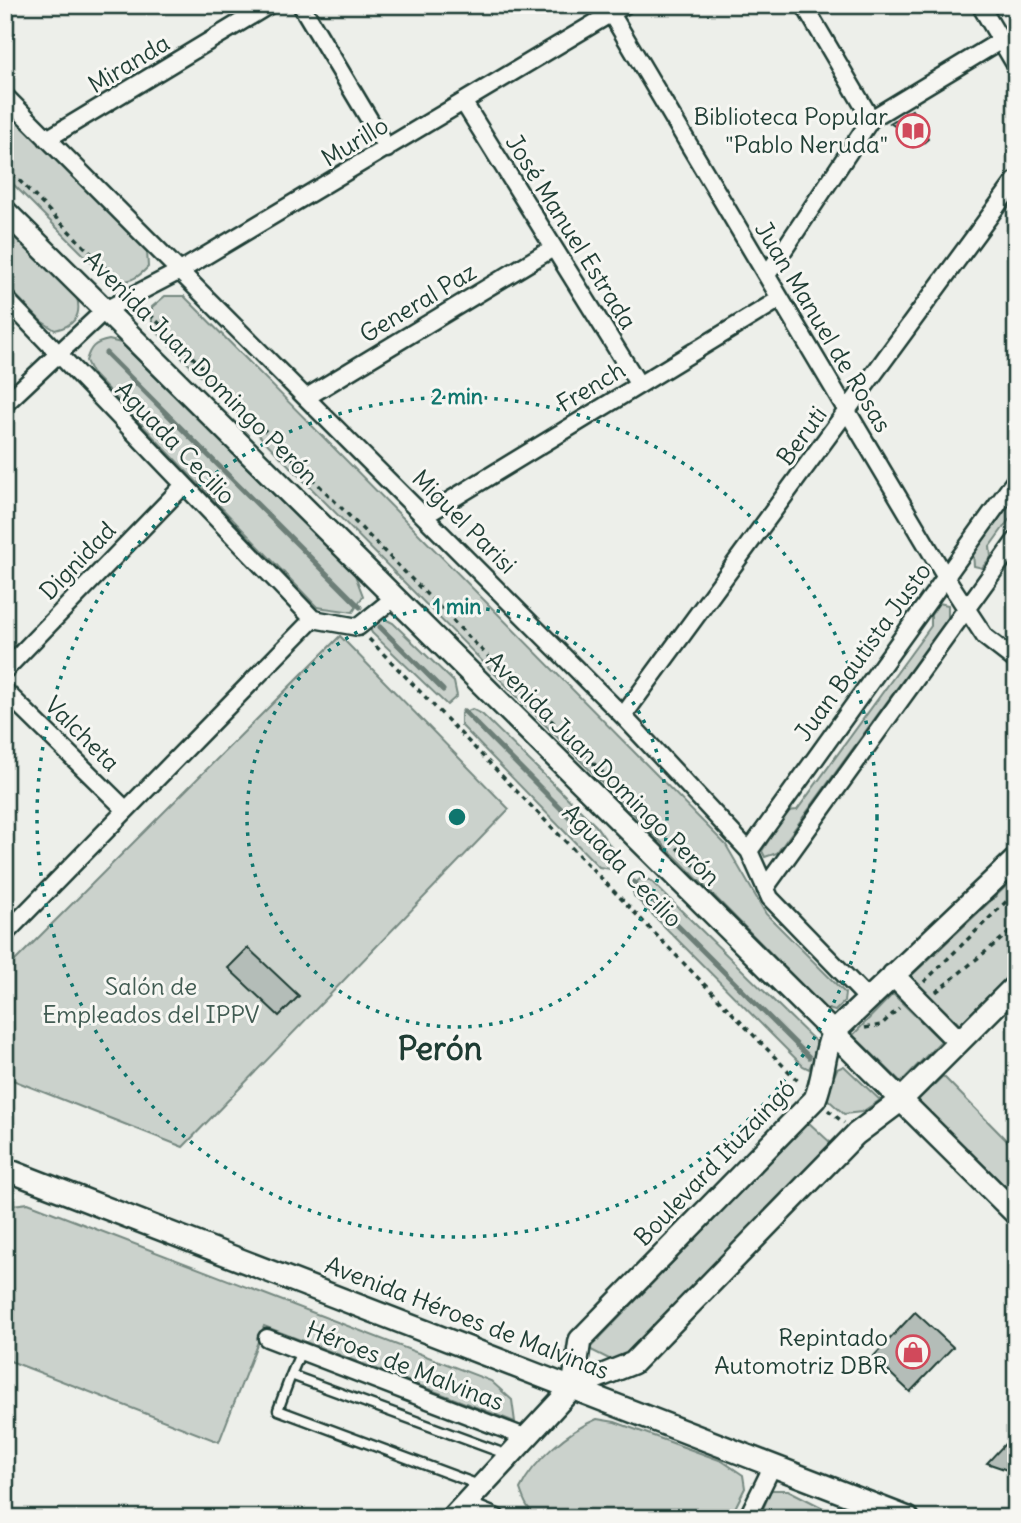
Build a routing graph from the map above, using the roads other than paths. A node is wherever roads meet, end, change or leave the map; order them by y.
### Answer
1 (270, 5) edge
2 (301, 5) edge
3 (804, 5) edge
4 (980, 5) edge
5 (614, 8) edge
6 (1000, 40) junction
7 (1016, 66) edge
8 (5, 96) edge
9 (464, 103) junction
10 (871, 119) junction
11 (47, 139) junction
12 (387, 149) junction
13 (1016, 180) edge
14 (5, 211) edge
15 (553, 248) junction
16 (180, 271) junction
17 (767, 275) junction
18 (5, 298) edge
19 (780, 299) junction
20 (105, 310) junction
21 (58, 354) junction
22 (639, 385) junction
23 (307, 397) junction
24 (5, 404) edge
25 (847, 413) junction
26 (1016, 480) edge
27 (184, 485) junction
28 (426, 515) junction
29 (1016, 540) edge
30 (945, 576) junction
31 (394, 598) junction
32 (966, 609) junction
33 (313, 619) junction
34 (1016, 661) edge
35 (5, 670) edge
36 (5, 691) edge
37 (623, 716) junction
38 (126, 810) junction
39 (749, 851) junction
40 (1016, 859) edge
41 (765, 888) junction
42 (5, 934) edge
43 (893, 975) junction
44 (1016, 985) edge
45 (868, 999) junction
46 (840, 1027) junction
47 (959, 1042) junction
48 (900, 1101) junction
49 (5, 1169) edge
50 (1016, 1214) edge
51 (267, 1338) dead end
52 (301, 1351) junction
53 (292, 1375) junction
54 (573, 1387) junction
55 (527, 1438) junction
56 (510, 1456) junction
57 (773, 1465) junction
58 (482, 1486) junction
59 (458, 1511) edge
60 (497, 1518) edge
61 (747, 1518) edge
62 (908, 1518) edge

1 - 11 street, Miranda
2 - 12 street
3 - 10 street
4 - 6 street
5 - 9 street, Murillo
5 - 17 street, Juan Manuel de Rosas
6 - 7 street
6 - 10 street
8 - 11 street, Miguel Parisi
9 - 12 street, Murillo
9 - 15 street, José Manuel Estrada
10 - 17 street
11 - 16 street, Miguel Parisi
12 - 16 street, Murillo
13 - 25 street, Beruti
14 - 20 main road, Avenida Juan Domingo Perón
15 - 22 street, José Manuel Estrada
15 - 23 street, General Paz
16 - 20 street, Murillo
16 - 23 street, Miguel Parisi
17 - 19 street, Juan Manuel de Rosas
18 - 21 street, Aguada Cecilio
19 - 22 street, French
19 - 25 street, Juan Manuel de Rosas
20 - 21 street, Murillo
20 - 31 main road, Avenida Juan Domingo Perón
21 - 24 street, Murillo
21 - 27 street, Aguada Cecilio
22 - 28 street, French
23 - 28 street, Miguel Parisi
25 - 30 street, Juan Manuel de Rosas
25 - 37 street, Beruti
26 - 30 street, Juan Bautista Justo
27 - 33 street, Aguada Cecilio
27 - 35 street, Dignidad
28 - 37 street, Miguel Parisi
29 - 32 street
30 - 32 street, Juan Manuel de Rosas
30 - 39 street, Juan Bautista Justo
31 - 33 street
31 - 46 main road, Avenida Juan Domingo Perón
32 - 34 street, Juan Manuel de Rosas
32 - 41 street
33 - 38 street
36 - 38 street, Valcheta
37 - 39 street, Miguel Parisi
38 - 42 street
39 - 41 street, Miguel Parisi
40 - 43 main road, Boulevard Ituzaingó
41 - 45 street, Miguel Parisi
43 - 45 main road, Boulevard Ituzaingó
43 - 47 main road
44 - 47 main road
45 - 46 main road, Boulevard Ituzaingó
46 - 48 main road, Avenida Juan Domingo Perón
46 - 54 main road, Boulevard Ituzaingó
47 - 48 main road
48 - 50 main road, Avenida Juan Domingo Perón
48 - 54 main road
49 - 54 main road, Avenida Héroes de Malvinas
51 - 52 street, Héroes de Malvinas
52 - 53 lane
52 - 55 street, Héroes de Malvinas
53 - 56 lane
53 - 58 lane
54 - 55 main road
54 - 57 main road, Avenida Héroes de Malvinas
55 - 56 main road
56 - 58 main road
57 - 61 street
57 - 62 main road, Avenida Héroes de Malvinas
58 - 59 main road
59 - 60 street

